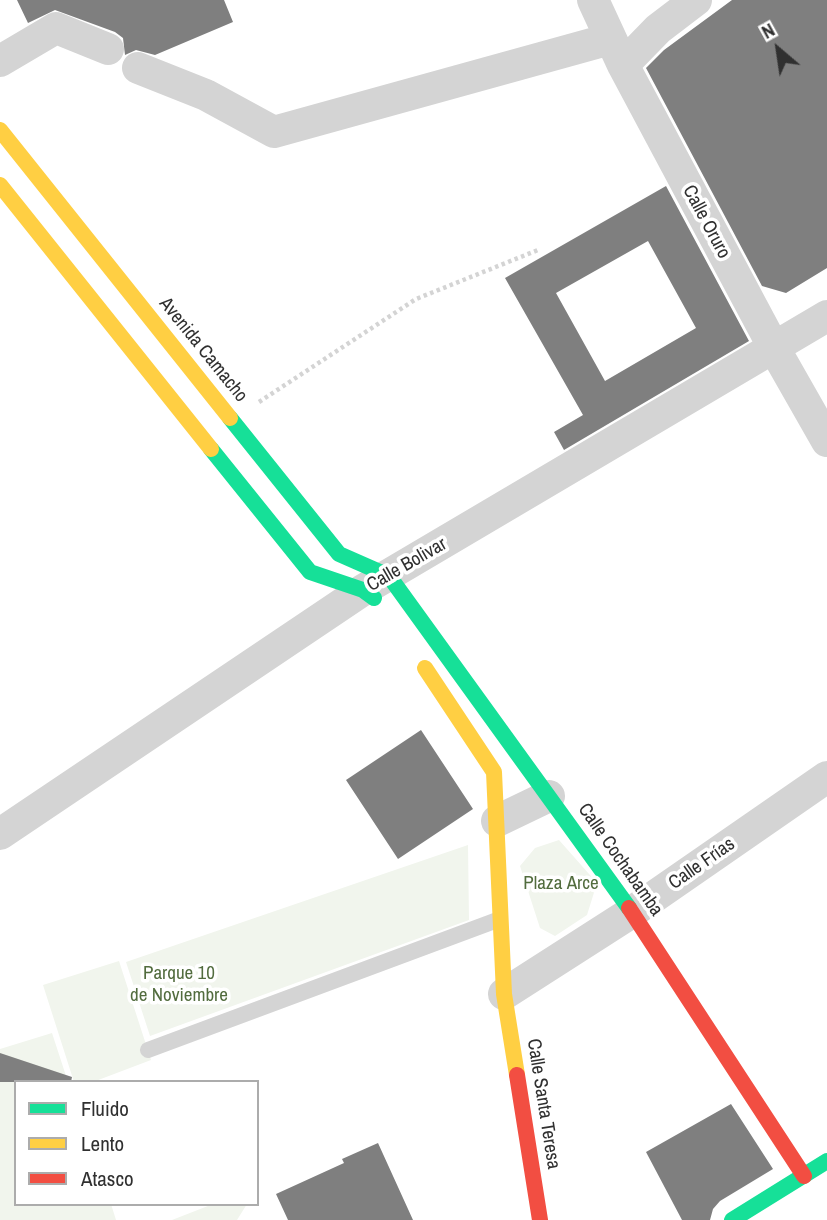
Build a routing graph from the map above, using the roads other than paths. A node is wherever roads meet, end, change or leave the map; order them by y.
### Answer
1 (593, 0) edge
2 (696, 0) edge
3 (108, 49) dead end
4 (616, 52) junction
5 (0, 61) edge
6 (138, 68) dead end
7 (0, 130) edge
8 (0, 184) edge
9 (827, 316) edge
10 (774, 348) junction
11 (827, 440) edge
12 (379, 590) junction
13 (419, 659) dead end
14 (827, 777) edge
15 (549, 796) junction
16 (496, 821) junction
17 (0, 834) edge
18 (632, 912) junction
19 (501, 919) junction
20 (504, 994) junction
21 (148, 1050) dead end
22 (827, 1161) edge
23 (804, 1176) junction
24 (540, 1220) edge
25 (732, 1220) edge

1 - 4 street, Calle Oruro
2 - 4 street
3 - 5 street
4 - 6 street
4 - 10 street, Calle Oruro
7 - 12 main road, Avenida Camacho
8 - 12 main road
9 - 10 street, Calle Bolivar
10 - 11 street, Calle Oruro
10 - 12 street, Calle Bolivar
12 - 15 main road, Calle Cochabamba
12 - 17 street, Calle Bolivar
13 - 16 main road
14 - 18 street, Calle Frías
15 - 16 street
15 - 18 main road, Calle Cochabamba
16 - 19 main road
18 - 20 street, Calle Frías
18 - 23 main road, Calle Cochabamba
19 - 20 main road
19 - 21 lane
20 - 24 main road, Calle Santa Teresa
22 - 23 main road
23 - 25 main road

